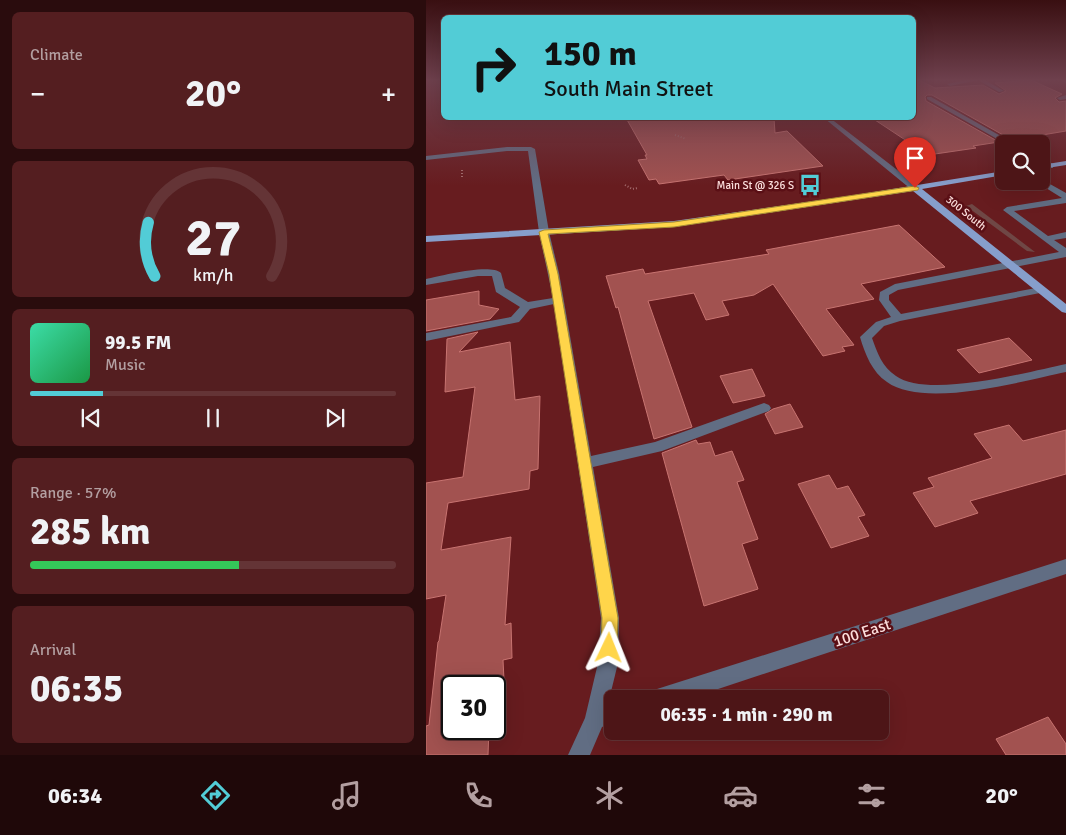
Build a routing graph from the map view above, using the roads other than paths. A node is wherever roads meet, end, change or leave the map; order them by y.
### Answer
1 (960, 115) edge
2 (830, 120) edge
3 (996, 135) edge
4 (426, 158) edge
5 (1066, 163) edge
6 (1050, 166) edge
7 (995, 175) edge
8 (1050, 187) edge
9 (915, 188) junction
10 (1066, 198) edge
11 (544, 232) junction
12 (1066, 235) edge
13 (426, 239) edge
14 (1046, 239) junction
15 (1066, 254) edge
16 (1010, 265) junction
17 (426, 282) edge
18 (1041, 290) junction
19 (558, 300) junction
20 (526, 306) junction
21 (1066, 310) edge
22 (898, 318) junction
23 (426, 337) edge
24 (1066, 368) edge
25 (764, 408) dead end
26 (584, 462) junction
27 (1066, 566) edge
28 (606, 690) edge
29 (685, 690) edge
30 (604, 716) edge
31 (579, 755) edge

1 - 3 street
2 - 9 street, 300 South
4 - 11 street
5 - 6 main road
7 - 9 main road
8 - 10 street
9 - 11 main road
9 - 16 main road, 300 South
10 - 14 street
11 - 13 main road
11 - 19 street
12 - 14 street
14 - 15 street
15 - 16 street
16 - 18 main road, 300 South
16 - 22 street
17 - 20 street
18 - 21 main road, 300 South
18 - 22 street
19 - 20 street
19 - 26 street
20 - 23 street
22 - 24 street
25 - 26 street
26 - 28 street
27 - 29 street, 100 East
30 - 31 street

